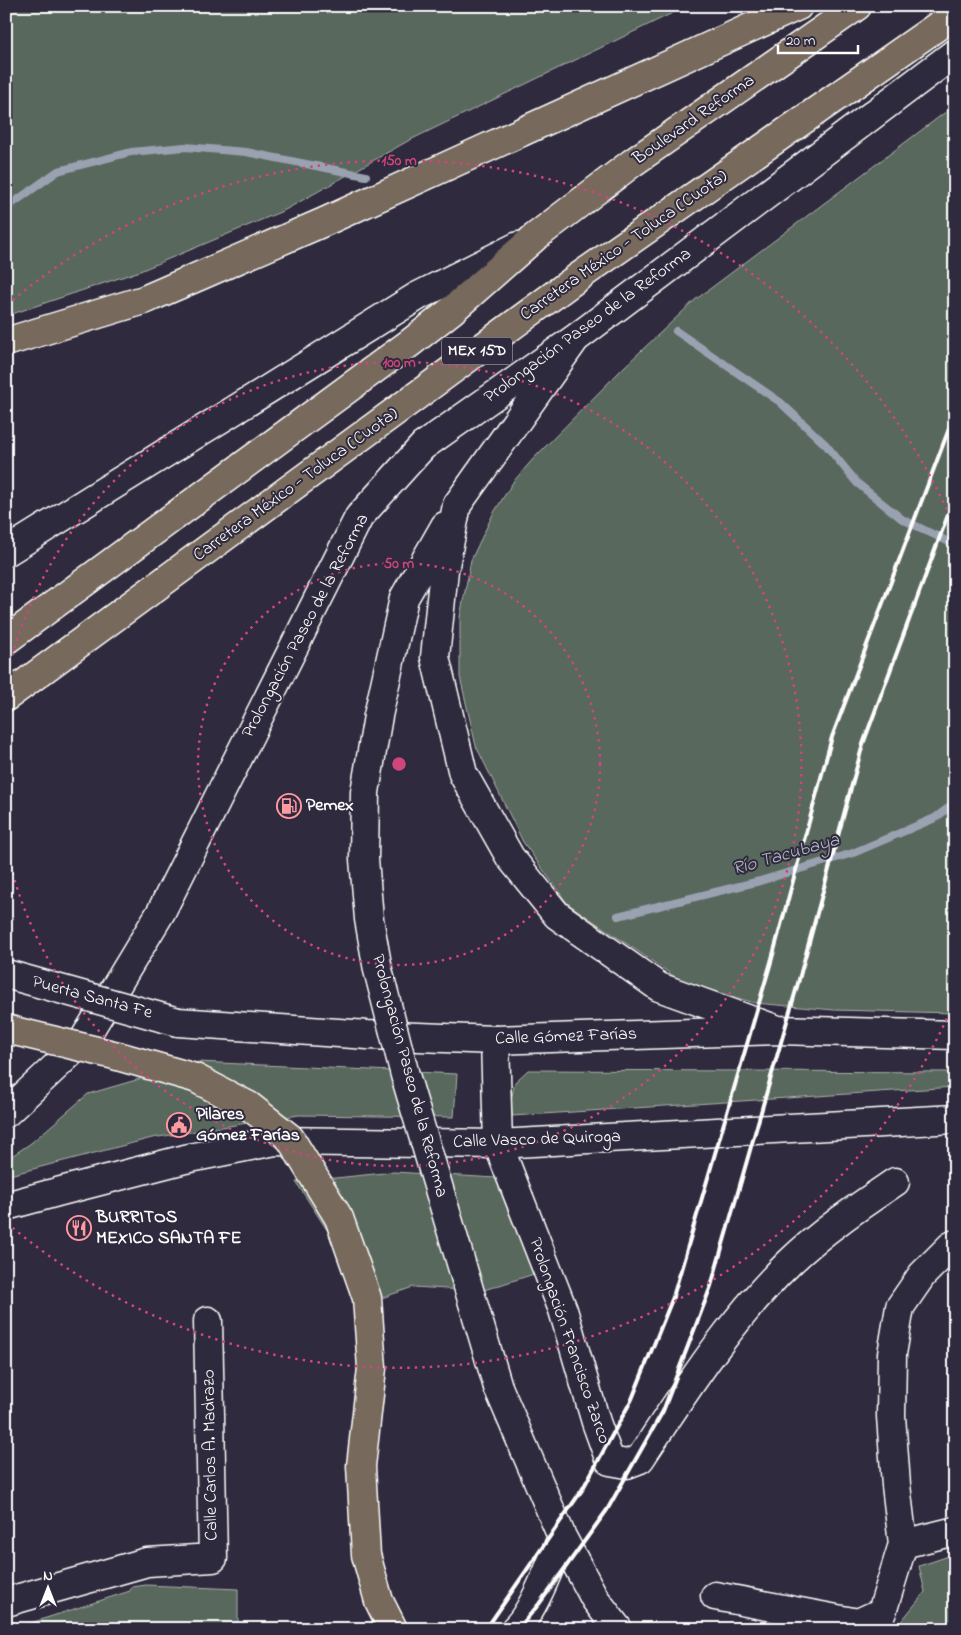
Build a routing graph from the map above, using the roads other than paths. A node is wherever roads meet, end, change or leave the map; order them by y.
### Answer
1 (798, 6) edge
2 (857, 6) edge
3 (955, 14) edge
4 (955, 53) edge
5 (535, 238) junction
6 (576, 338) junction
7 (6, 342) edge
8 (457, 505) junction
9 (6, 552) edge
10 (6, 640) edge
11 (6, 697) edge
12 (6, 974) edge
13 (178, 1022) joint
14 (6, 1029) edge
15 (778, 1030) junction
16 (955, 1035) edge
17 (495, 1040) junction
18 (6, 1113) edge
19 (955, 1119) edge
20 (498, 1144) junction
21 (895, 1182) dead end
22 (6, 1206) edge
23 (955, 1244) edge
24 (208, 1321) dead end
25 (955, 1530) edge
26 (562, 1537) junction
27 (903, 1544) junction
28 (715, 1596) dead end
29 (6, 1602) edge
30 (393, 1629) edge
31 (515, 1629) edge
32 (618, 1629) edge

1 - 7 highway
2 - 5 highway, Boulevard Reforma / MEX 15D
3 - 11 highway, Carretera México - Toluca (Cuota) / MEX 15D
4 - 6 street, Prolongación Paseo de la Reforma
5 - 9 street
5 - 10 highway, MEX 15D
6 - 8 street, Prolongación Paseo de la Reforma
6 - 18 street, Prolongación Paseo de la Reforma
8 - 15 street
8 - 26 street, Prolongación Paseo de la Reforma, bridge
12 - 13 street, Puerta Santa Fe, bridge
13 - 17 street, Calle Gómez Farías
14 - 30 highway, bridge
15 - 16 street, Calle Gómez Farías
15 - 17 street, Calle Gómez Farías
17 - 20 street
19 - 20 street, Calle Vasco de Quiroga
20 - 21 street, Prolongación Francisco Zarco
20 - 22 street, Calle Vasco de Quiroga
23 - 27 street
24 - 29 street, Calle Carlos A. Madrazo
25 - 27 street
26 - 31 street
26 - 32 street, Prolongación Paseo de la Reforma
27 - 28 street

